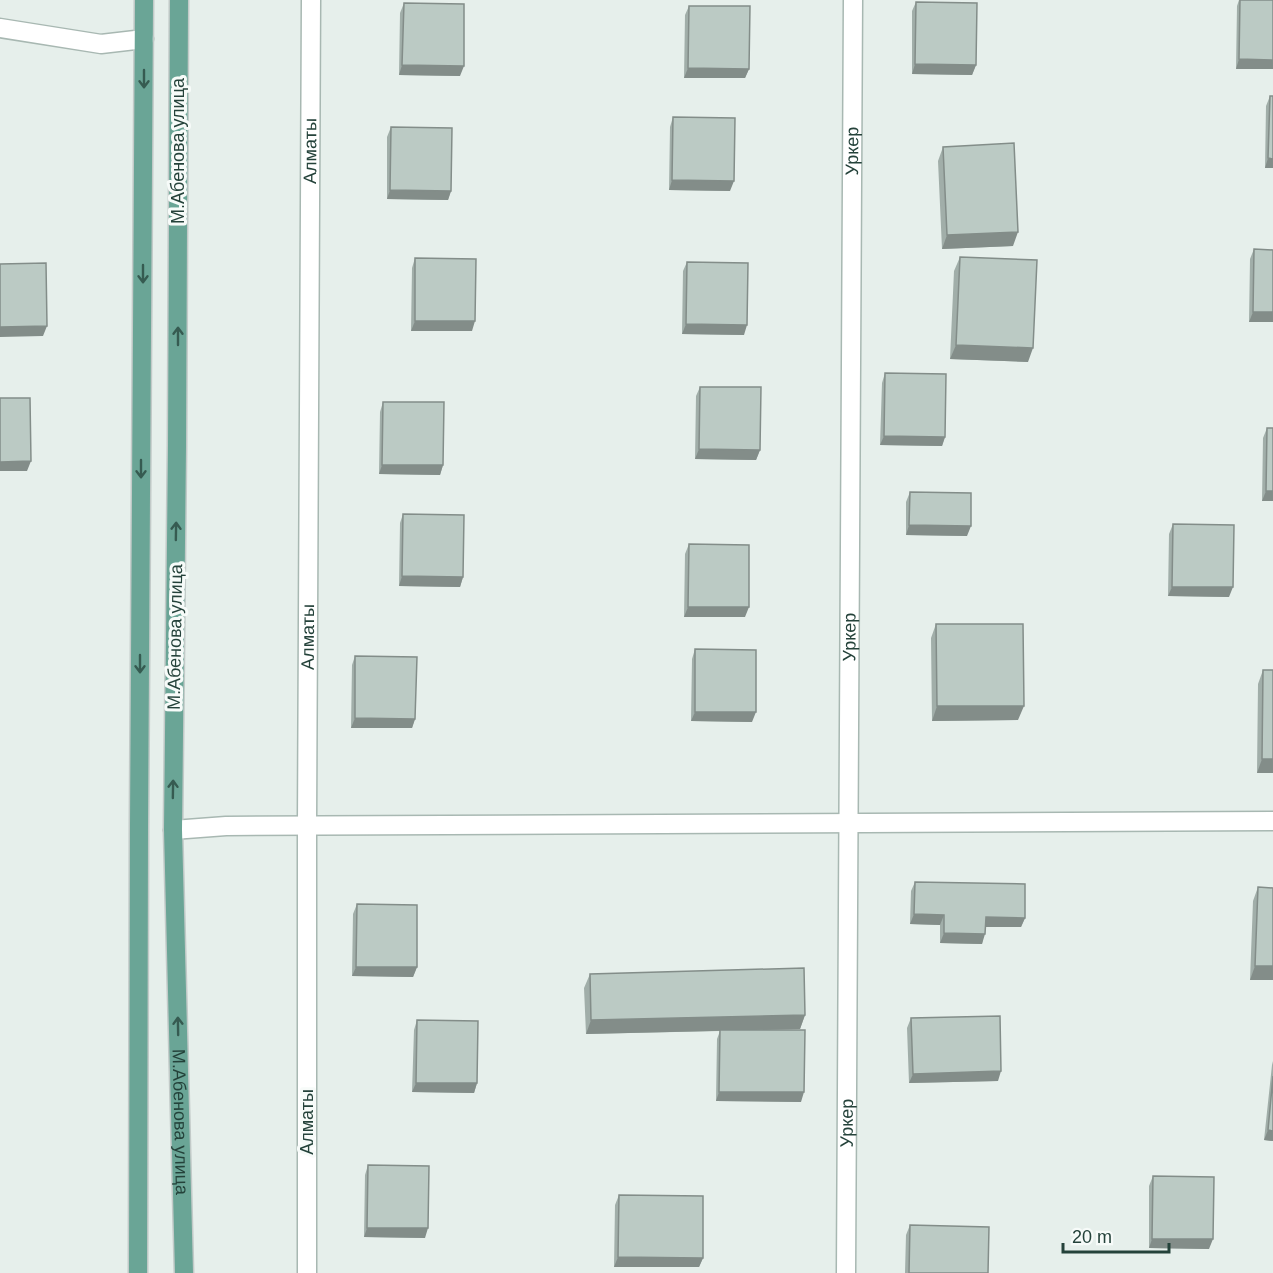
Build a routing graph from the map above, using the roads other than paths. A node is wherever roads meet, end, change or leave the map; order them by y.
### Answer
1 (144, 0) edge
2 (179, 0) edge
3 (311, 0) edge
4 (853, 0) edge
5 (0, 28) edge
6 (144, 39) junction
7 (1273, 821) edge
8 (849, 822) junction
9 (307, 825) junction
10 (173, 830) junction
11 (138, 1273) edge
12 (184, 1273) edge
13 (307, 1273) edge
14 (846, 1273) edge

1 - 6 main road, М.Абенова улица
10 -> 2 main road, М.Абенова улица
3 - 9 street, Алматы
4 - 8 street, Уркер
5 - 6 street
6 -> 11 main road, М.Абенова улица
7 - 8 street
8 - 9 street
8 - 14 street, Уркер
9 - 10 street
9 - 13 street, Алматы
12 -> 10 main road, М.Абенова улица

